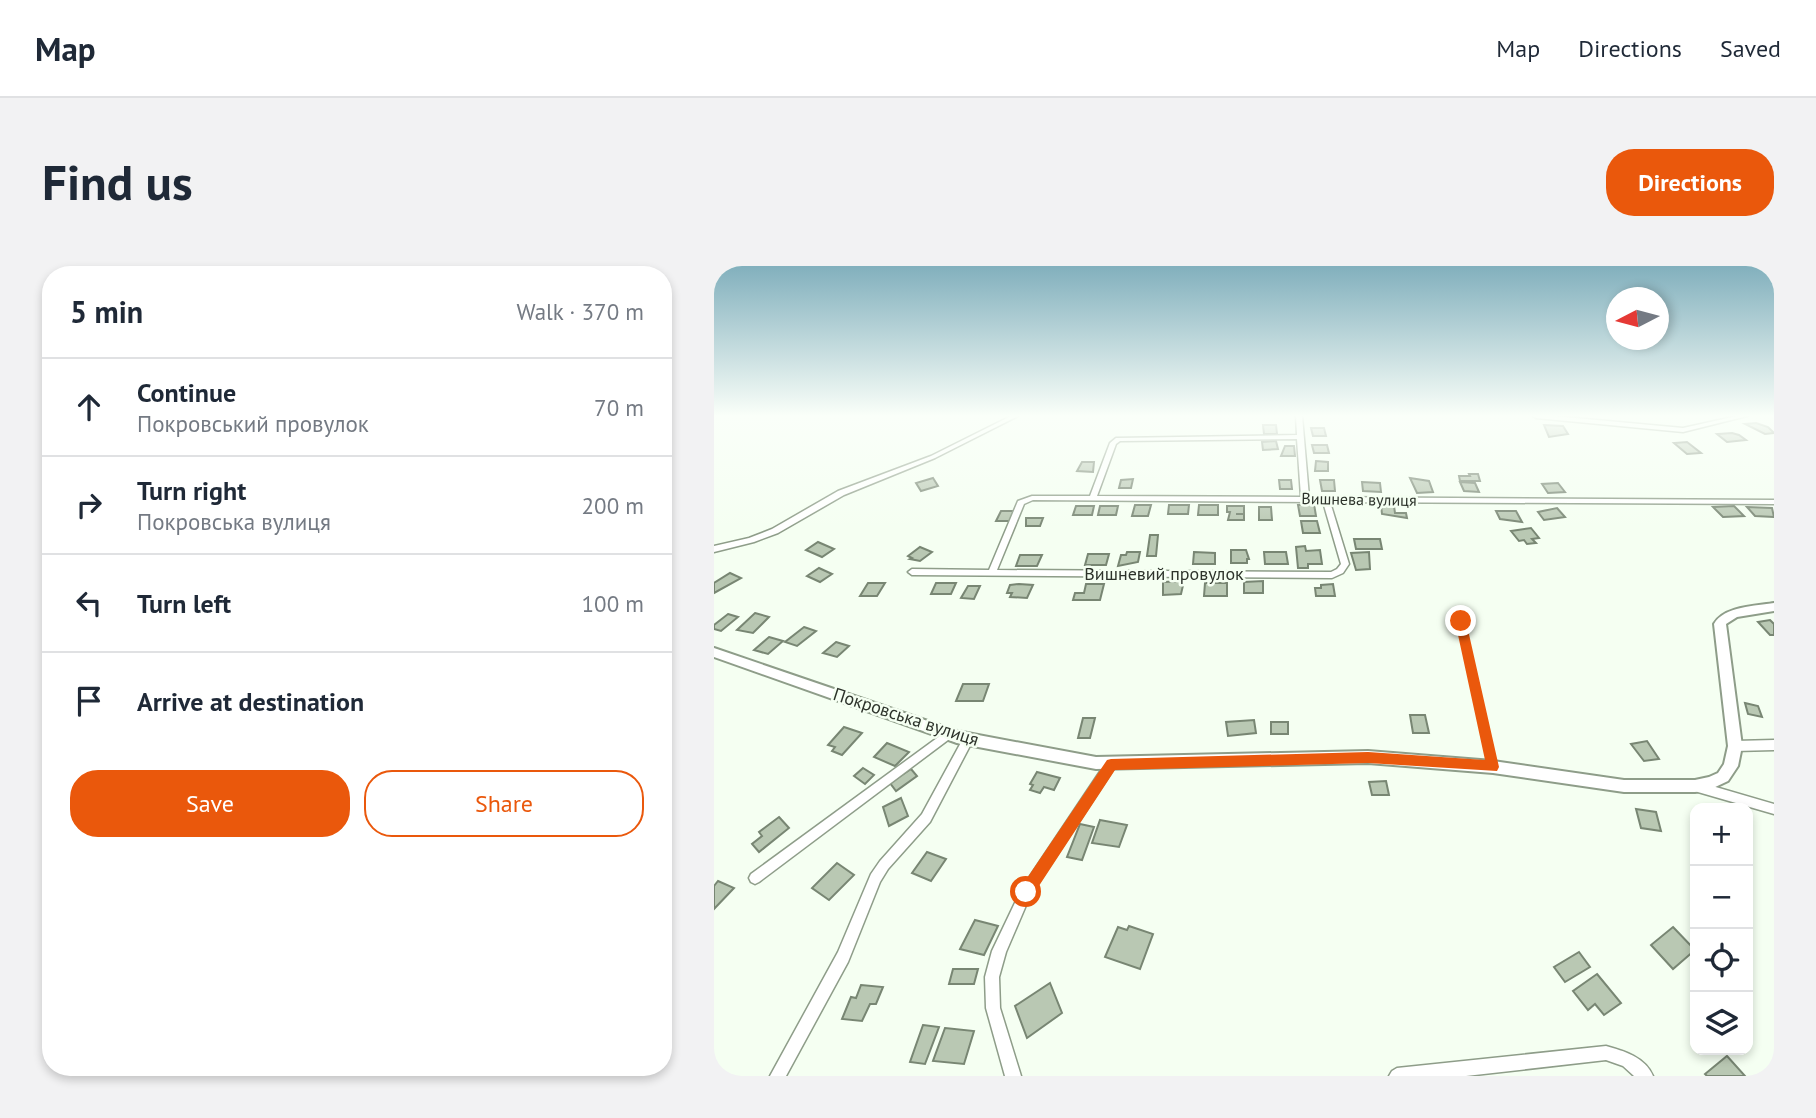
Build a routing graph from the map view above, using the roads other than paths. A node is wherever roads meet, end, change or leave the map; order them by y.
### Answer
1 (939, 454) edge
2 (1109, 454) edge
3 (1301, 454) edge
4 (1093, 498) junction
5 (1305, 498) junction
6 (1326, 499) junction
7 (1774, 502) edge
8 (714, 549) edge
9 (912, 572) dead end
10 (992, 573) junction
11 (1774, 607) edge
12 (1461, 621) dead end
13 (714, 652) edge
14 (948, 734) junction
15 (968, 740) junction
16 (1774, 745) edge
17 (1735, 746) junction
18 (1111, 764) junction
19 (1493, 767) junction
20 (1695, 786) junction
21 (1774, 809) edge
22 (755, 878) dead end
23 (778, 1076) edge
24 (1013, 1076) edge
25 (1397, 1076) edge
26 (1645, 1076) edge

1 - 8 street
2 - 4 street
3 - 5 street
4 - 5 street, Вишнева вулиця
4 - 10 street, Вишнева вулиця
5 - 6 street, Вишнева вулиця
6 - 7 street, Вишнева вулиця
6 - 10 street, Вишневий провулок
9 - 10 street, Вишневий провулок
11 - 17 street, Покровська вулиця
12 - 19 lane
13 - 14 street, Покровська вулиця
14 - 15 street, Покровська вулиця
14 - 22 street
15 - 18 street, Покровська вулиця
15 - 23 street
16 - 17 street
17 - 20 street, Покровська вулиця
18 - 19 street, Покровська вулиця
18 - 24 street
19 - 20 street, Покровська вулиця
20 - 21 street
25 - 26 street

